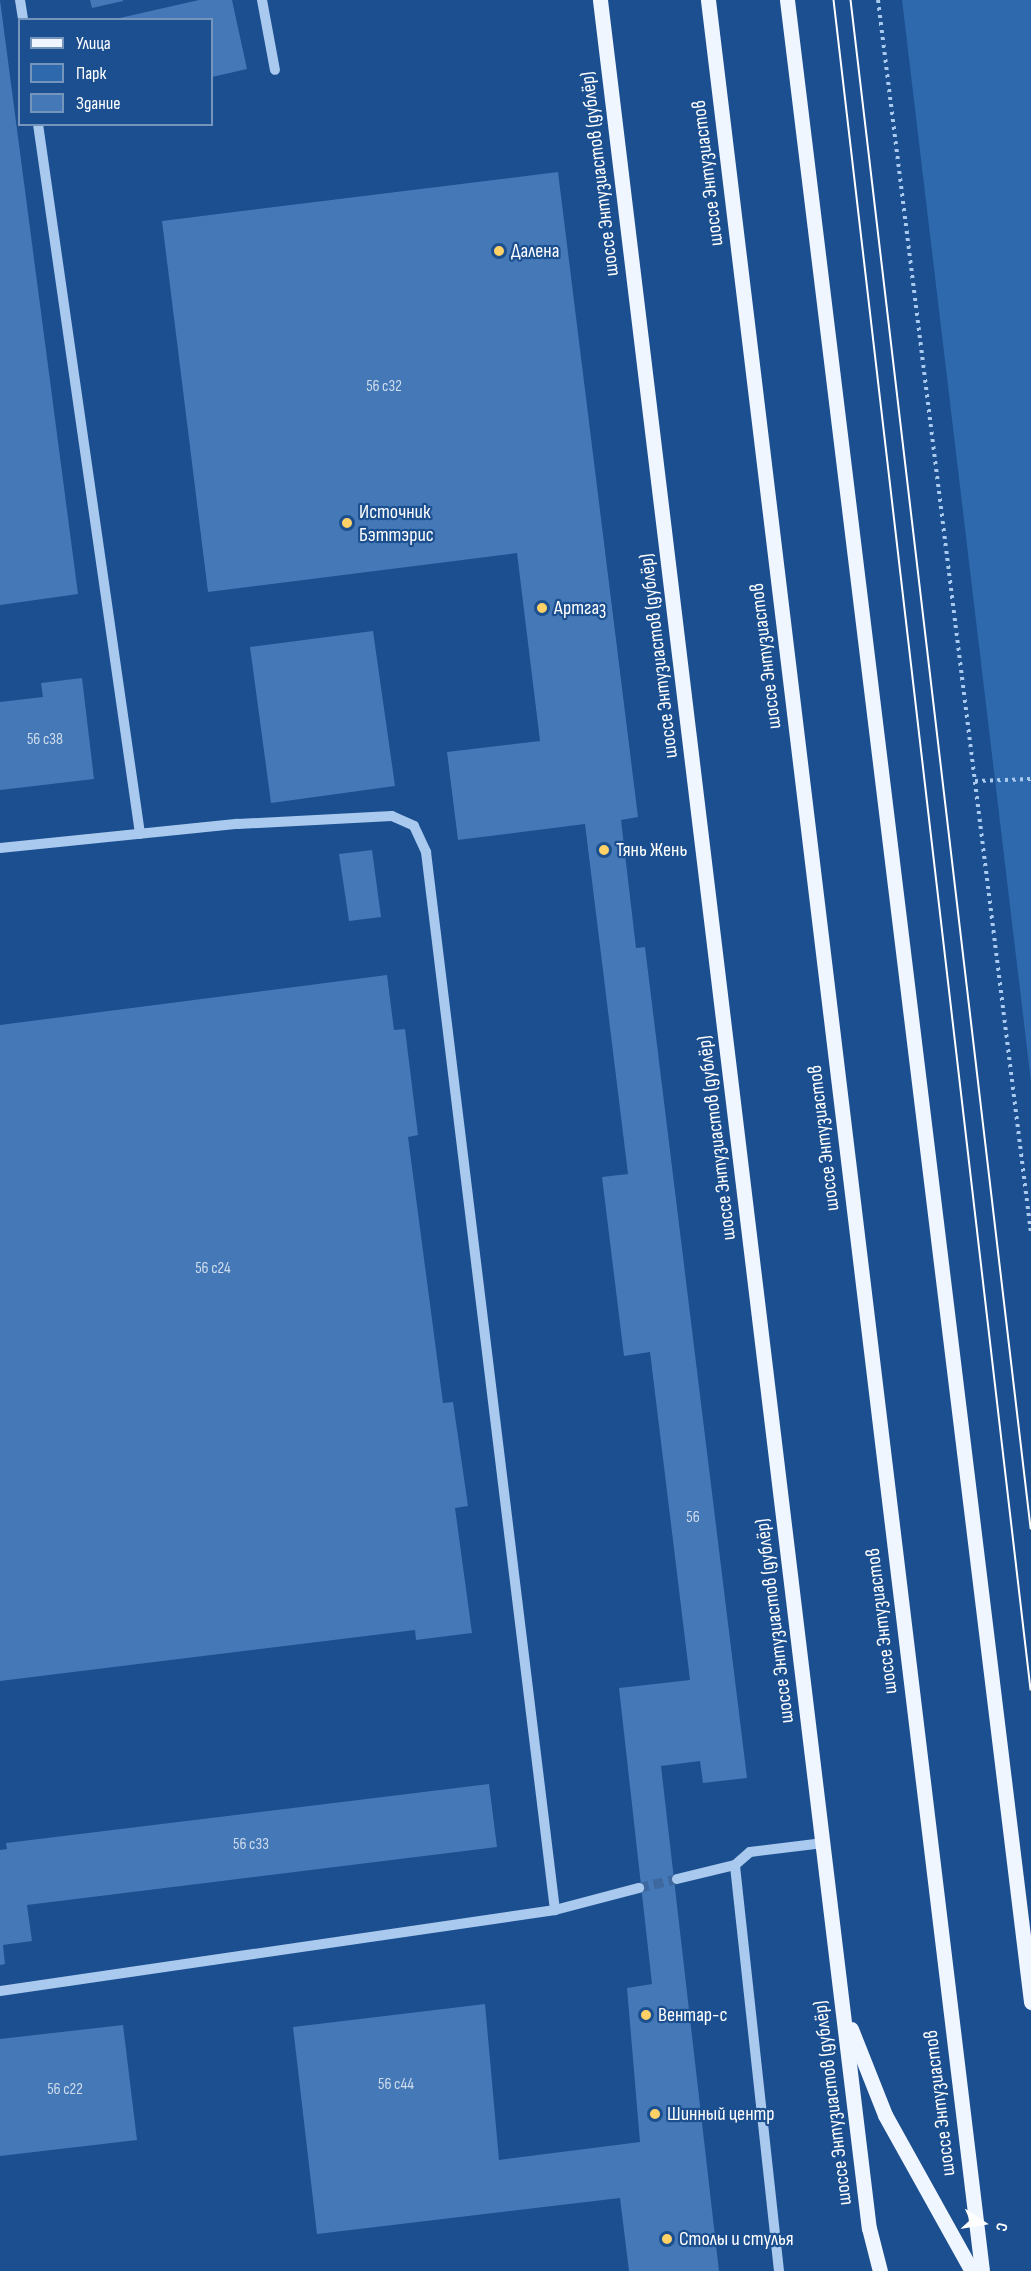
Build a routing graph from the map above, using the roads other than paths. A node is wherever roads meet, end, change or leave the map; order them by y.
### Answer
1 (20, 0) edge
2 (262, 0) edge
3 (600, 0) edge
4 (708, 0) edge
5 (787, 0) edge
6 (23, 18) edge
7 (275, 70) dead end
8 (38, 126) edge
9 (140, 834) junction
10 (0, 848) edge
11 (823, 1843) junction
12 (735, 1865) junction
13 (677, 1879) tunnel mouth
14 (639, 1888) tunnel mouth
15 (555, 1910) junction
16 (0, 1991) edge
17 (1031, 2002) edge
18 (843, 2006) junction
19 (779, 2271) edge
20 (880, 2271) edge
21 (972, 2271) edge
22 (982, 2271) edge

1 - 6 lane
2 - 7 lane
3 - 11 main road, шоссе Энтузиастов (дублёр)
4 - 22 main road, шоссе Энтузиастов
5 - 17 main road
8 - 9 lane
9 - 10 lane
9 - 15 lane
11 - 12 lane
11 - 18 main road, шоссе Энтузиастов (дублёр)
12 - 13 lane
12 - 19 lane
14 - 15 lane
15 - 16 lane
18 - 20 main road, шоссе Энтузиастов (дублёр)
18 - 21 main road

